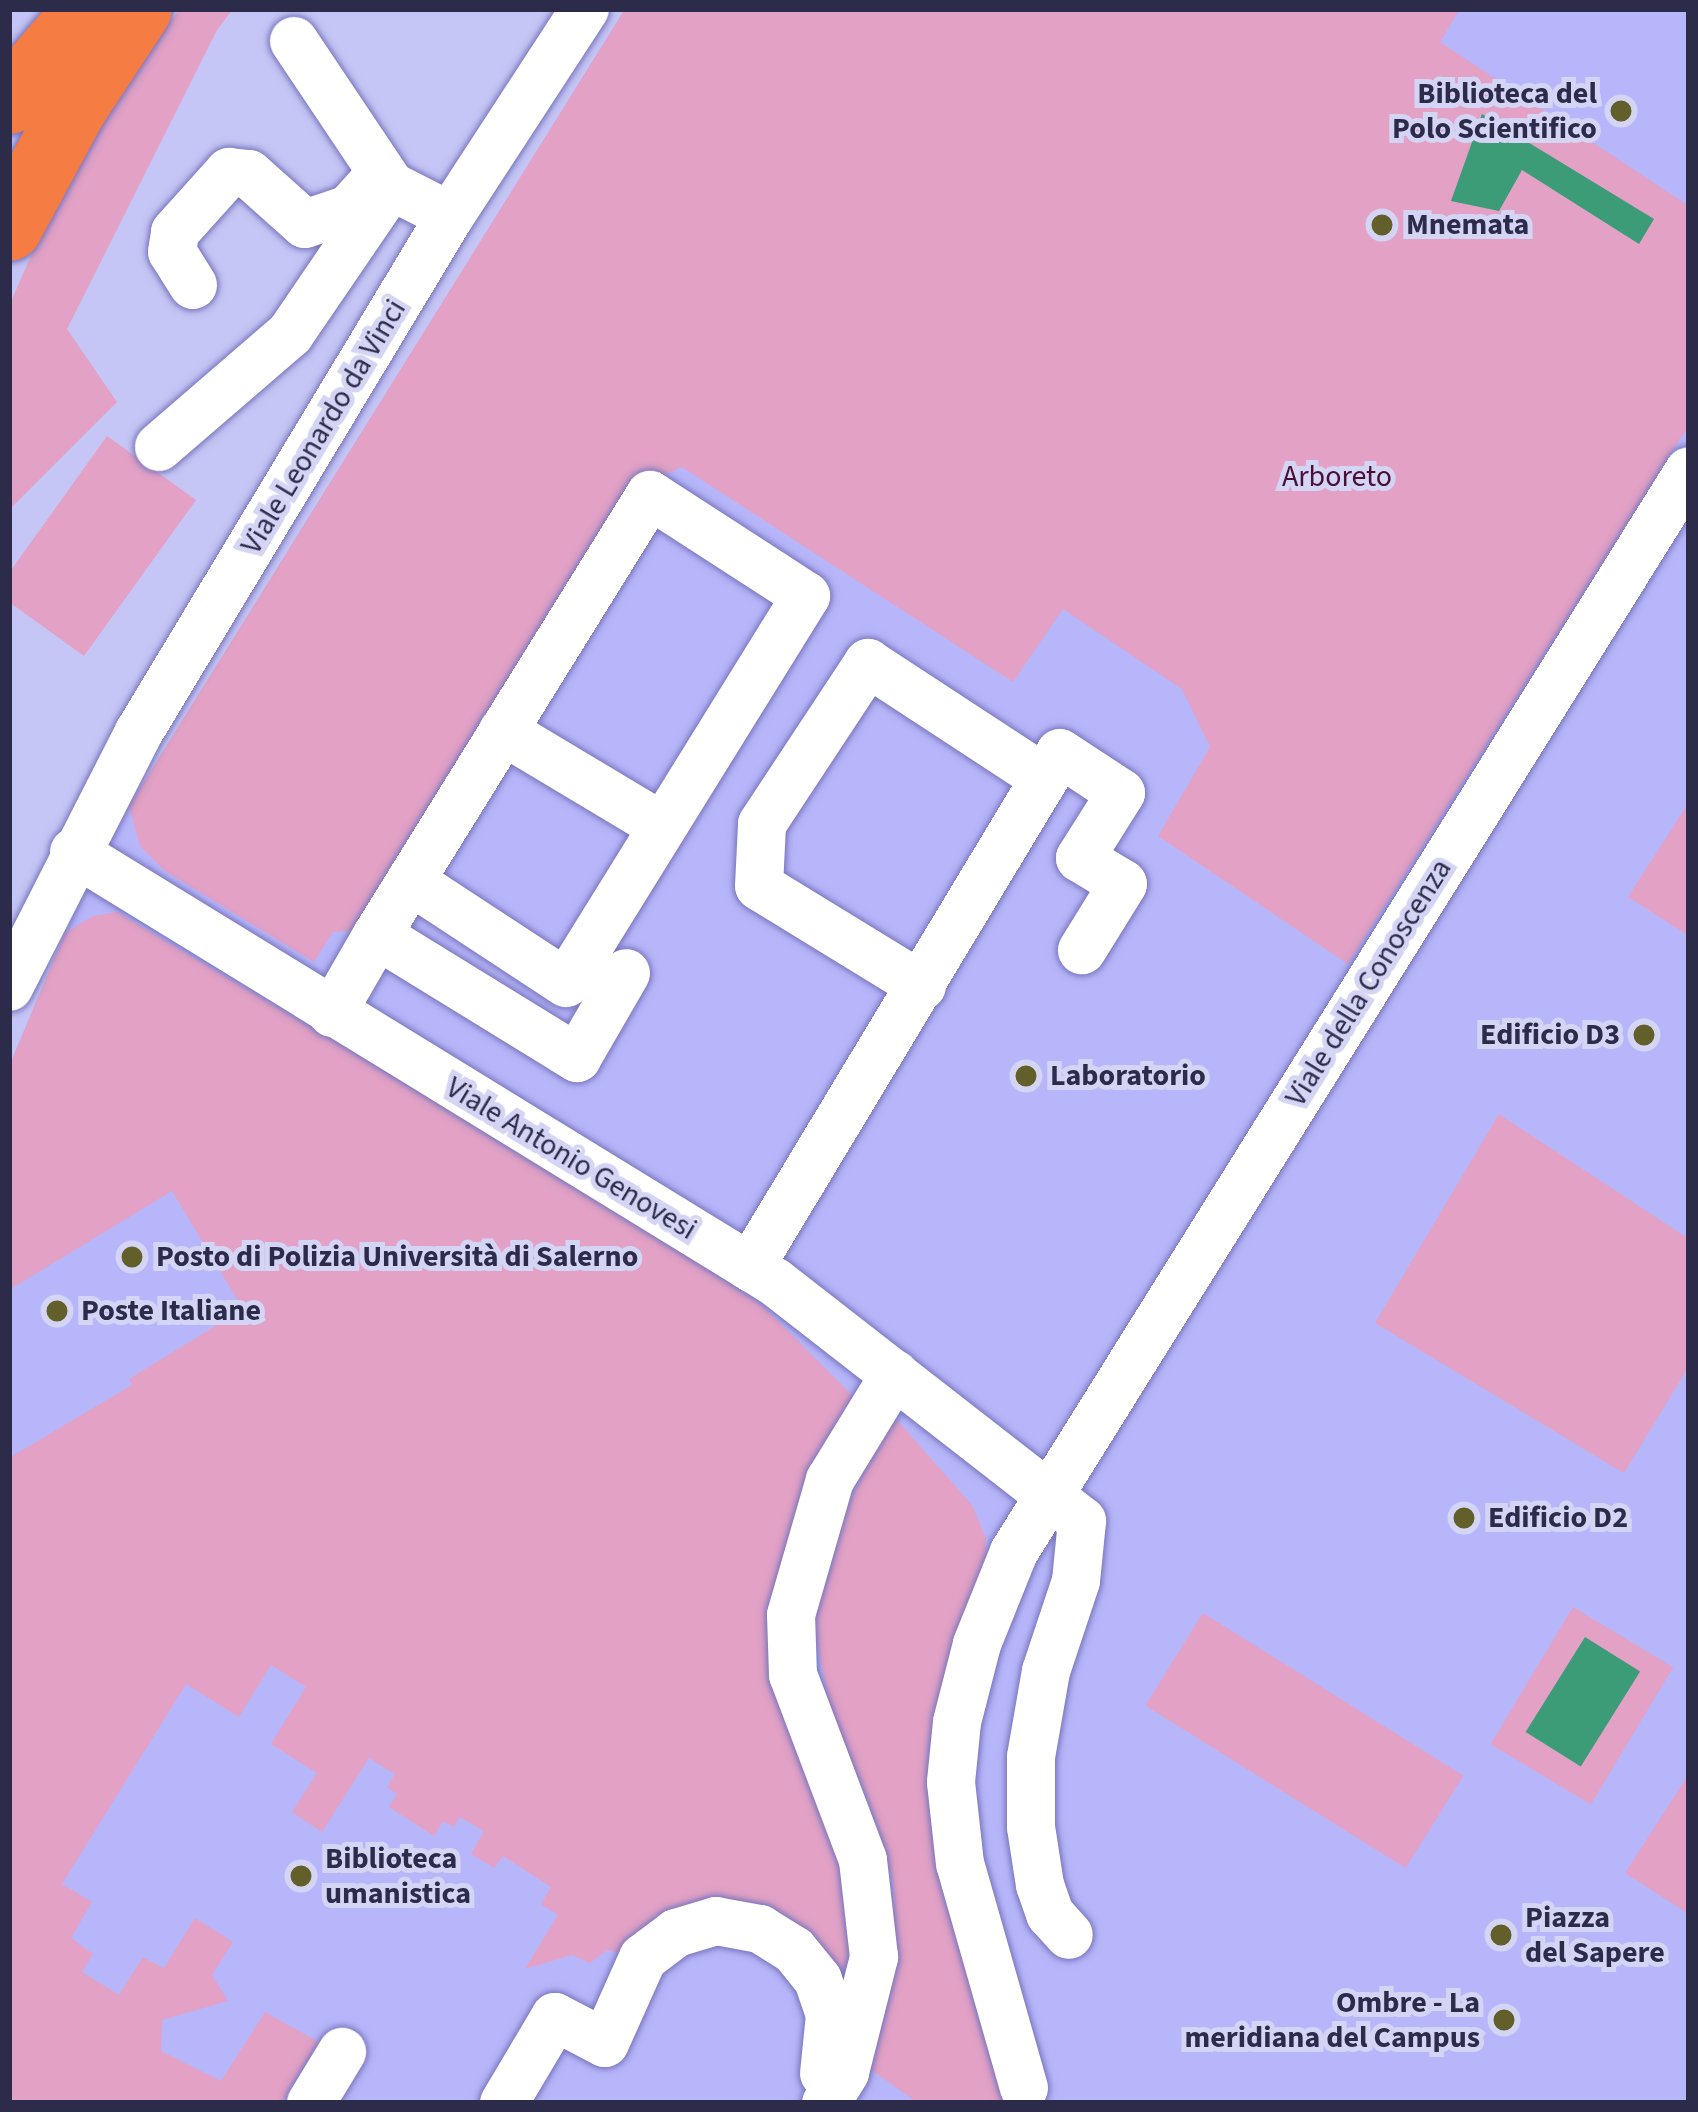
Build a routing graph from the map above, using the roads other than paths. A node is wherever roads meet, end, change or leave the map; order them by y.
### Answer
1 (88, 9) edge
2 (139, 9) edge
3 (585, 9) edge
4 (294, 41) dead end
5 (9, 101) edge
6 (386, 180) junction
7 (450, 217) junction
8 (9, 228) edge
9 (193, 285) dead end
10 (159, 447) dead end
11 (1689, 472) edge
12 (503, 731) junction
13 (1044, 778) junction
14 (662, 826) junction
15 (74, 852) junction
16 (411, 881) junction
17 (377, 935) junction
18 (1082, 950) dead end
19 (626, 973) dead end
20 (922, 986) junction
21 (9, 987) edge
22 (332, 1013) junction
23 (750, 1267) junction
24 (895, 1374) junction
25 (1048, 1495) junction
26 (1069, 1935) dead end
27 (342, 2052) dead end
28 (1024, 2088) dead end
29 (311, 2103) edge
30 (504, 2103) edge
31 (807, 2103) edge
32 (826, 2103) edge

1 - 5 highway
2 - 8 highway
3 - 7 street, Viale Leonardo da Vinci
4 - 6 street
6 - 7 street
6 - 9 street
6 - 10 street
7 - 15 street, Viale Leonardo da Vinci
11 - 25 street, Viale della Conoscenza
12 - 14 street
12 - 14 street
12 - 16 street
13 - 18 street
13 - 20 street
13 - 20 street
14 - 16 street
15 - 21 street, Viale Leonardo da Vinci
15 - 22 street, Viale Antonio Genovesi
16 - 17 street
17 - 19 street
17 - 22 street
20 - 23 street
22 - 23 street, Viale Antonio Genovesi
23 - 24 street, Viale Antonio Genovesi
24 - 25 street, Viale Antonio Genovesi
24 - 32 street
25 - 26 street, Viale Antonio Genovesi
25 - 28 street, Viale della Conoscenza
27 - 29 street
30 - 31 street

